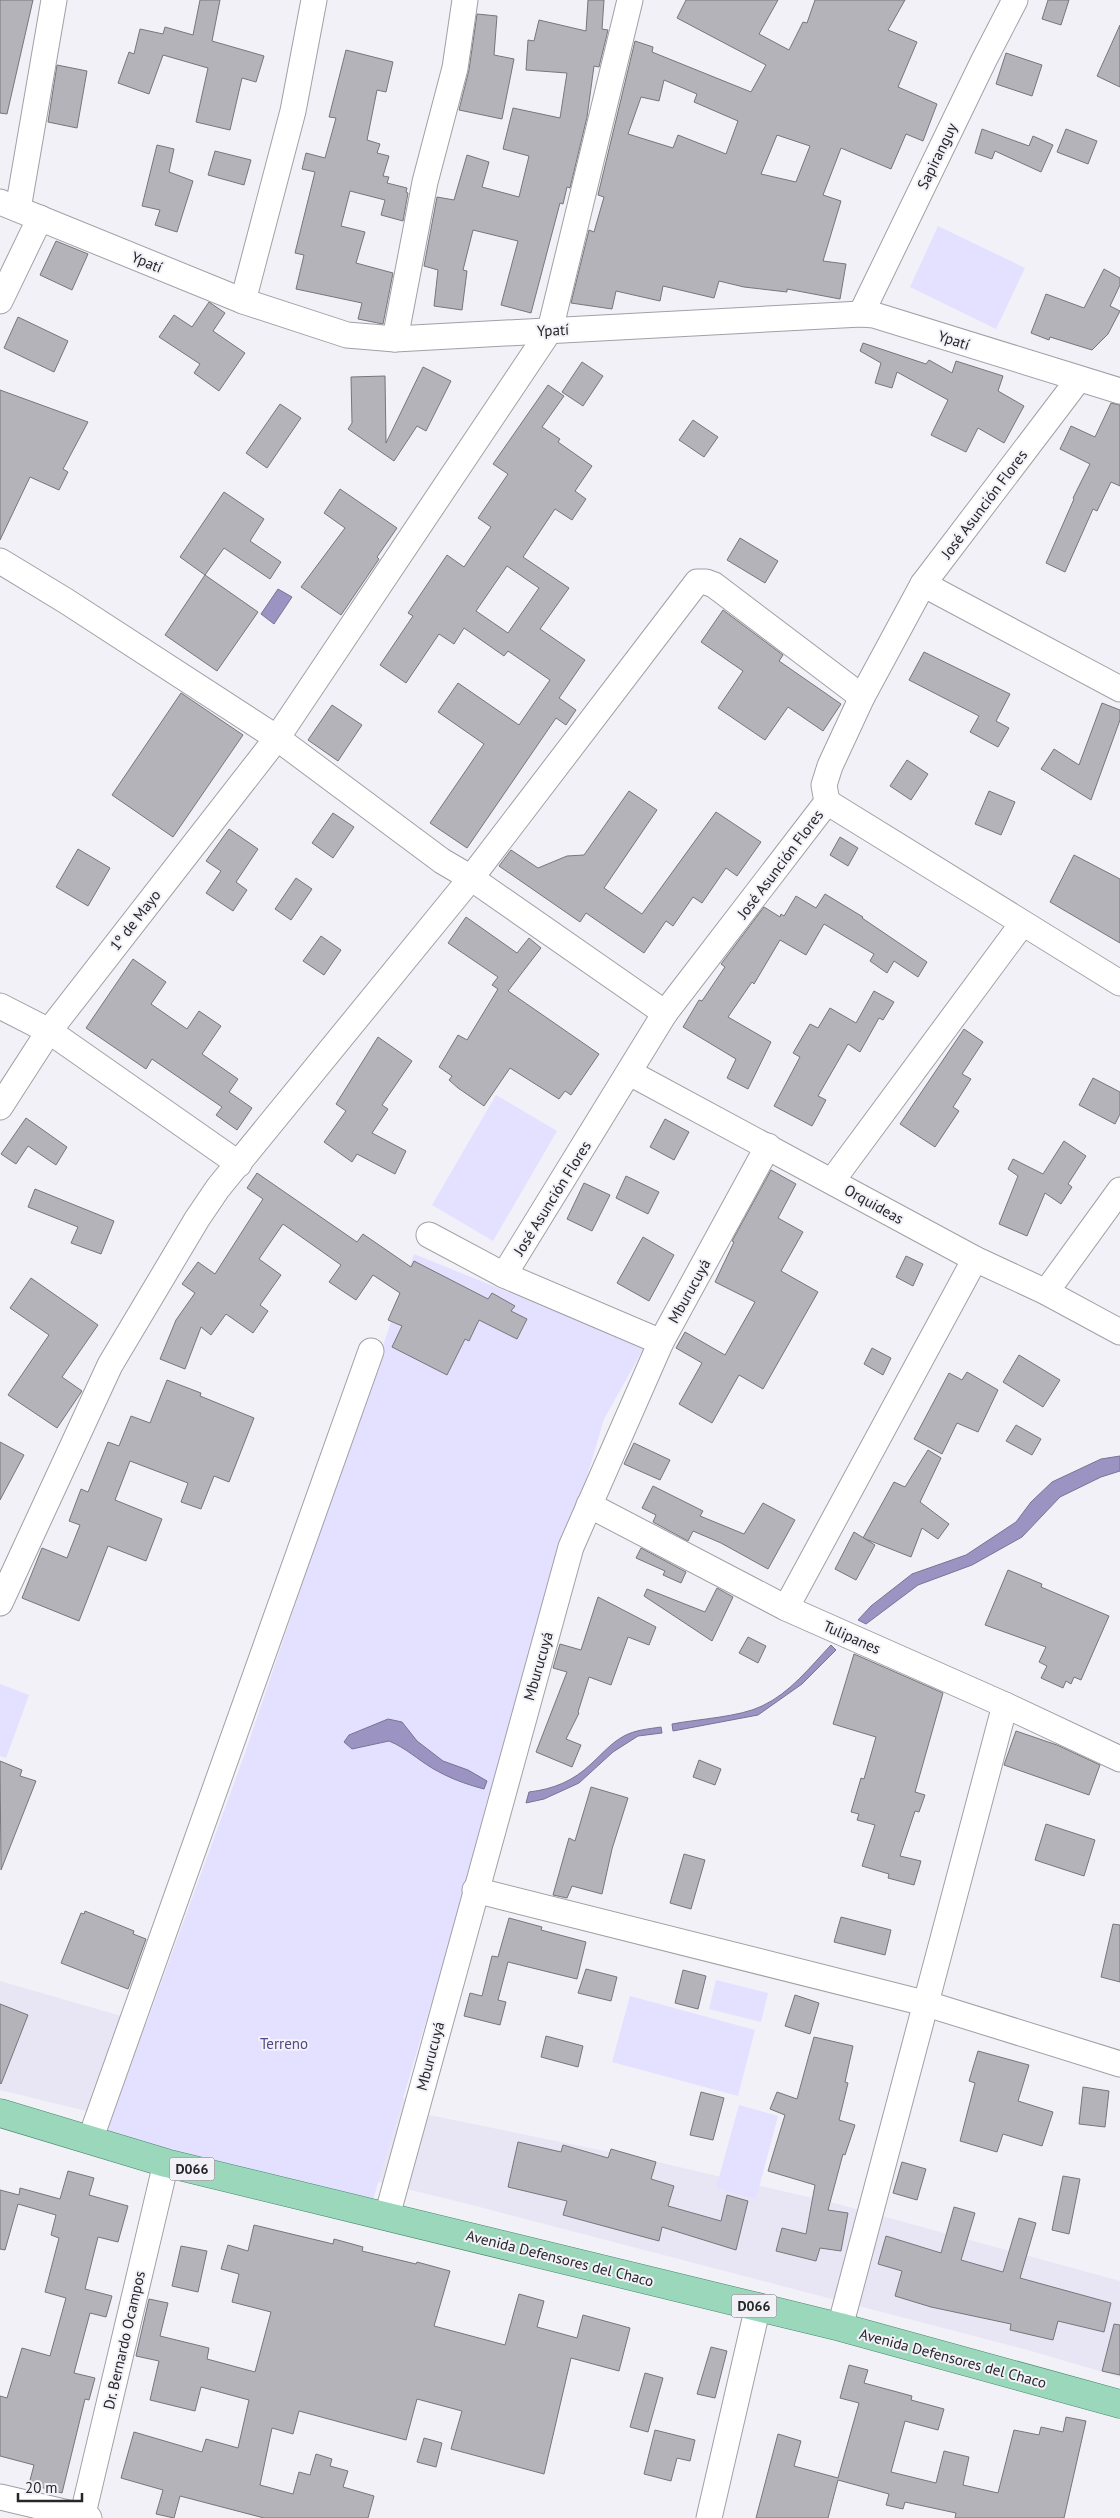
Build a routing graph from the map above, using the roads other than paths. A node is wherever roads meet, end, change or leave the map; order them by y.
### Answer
1 (54, 0) edge
2 (314, 0) edge
3 (465, 0) edge
4 (630, 0) edge
5 (1015, 0) edge
6 (9, 205) edge
7 (40, 218) junction
8 (0, 301) edge
9 (243, 301) junction
10 (861, 314) junction
11 (550, 330) junction
12 (395, 338) junction
13 (1072, 388) junction
14 (1120, 391) edge
15 (0, 561) edge
16 (923, 584) junction
17 (1120, 689) edge
18 (862, 697) junction
19 (277, 738) junction
20 (826, 802) junction
21 (471, 878) junction
22 (1022, 924) junction
23 (1120, 983) edge
24 (0, 1006) edge
25 (665, 1013) junction
26 (49, 1031) junction
27 (630, 1073) junction
28 (0, 1108) edge
29 (768, 1146) junction
30 (239, 1164) junction
31 (832, 1181) junction
32 (1120, 1190) edge
33 (429, 1235) dead end
34 (976, 1259) junction
35 (504, 1275) junction
36 (1046, 1292) junction
37 (1120, 1332) edge
38 (661, 1342) junction
39 (370, 1351) dead end
40 (588, 1505) junction
41 (0, 1603) edge
42 (786, 1608) junction
43 (1006, 1706) junction
44 (1120, 1759) edge
45 (475, 1890) junction
46 (924, 2003) junction
47 (1120, 2064) edge
48 (0, 2113) edge
49 (90, 2140) junction
50 (166, 2163) junction
51 (386, 2216) junction
52 (758, 2306) junction
53 (840, 2326) junction
54 (1120, 2404) edge
55 (0, 2496) edge
56 (85, 2517) edge
57 (709, 2518) edge

1 - 6 street
2 - 9 street
3 - 12 street
4 - 11 street
5 - 10 street, Sapiranguy
6 - 7 street, Ypatí
7 - 8 street
7 - 9 street, Ypatí
9 - 12 street, Ypatí
10 - 11 street, Ypatí
10 - 13 street, Ypatí
11 - 12 street, Ypatí
11 - 19 street, 1º de Mayo
13 - 14 street, Ypatí
13 - 16 street, José Asunción Flores
15 - 19 street
16 - 17 street
16 - 18 street, José Asunción Flores
18 - 20 street, José Asunción Flores
18 - 21 street
19 - 21 street
19 - 26 street, 1º de Mayo
20 - 22 street
20 - 25 street, José Asunción Flores
21 - 25 street
21 - 30 street
22 - 23 street
22 - 31 street
24 - 26 street
25 - 27 street, José Asunción Flores
26 - 28 street, 1º de Mayo
26 - 30 street
27 - 29 street, Orquideas
27 - 35 street, José Asunción Flores
29 - 31 street, Orquideas
29 - 38 street, Mburucuyá
30 - 41 street
31 - 34 street, Orquideas
32 - 36 street
33 - 35 street
34 - 36 street, Orquideas
34 - 42 street
35 - 38 street
36 - 37 street, Orquideas
38 - 40 street, Mburucuyá
39 - 49 street
40 - 42 street, Tulipanes
40 - 45 street, Mburucuyá
42 - 43 street, Tulipanes
43 - 44 street, Tulipanes
43 - 46 street
45 - 46 street
45 - 51 street, Mburucuyá
46 - 47 street
46 - 53 street
48 - 49 main road, Avenida Defensores del Chaco / D066
49 - 50 main road, Avenida Defensores del Chaco / D066
50 - 51 main road, Avenida Defensores del Chaco / D066
50 - 56 street, Dr. Bernardo Ocampos
51 - 52 main road, Avenida Defensores del Chaco / D066
52 - 53 main road, Avenida Defensores del Chaco / D066
52 - 57 street
53 - 54 main road, Avenida Defensores del Chaco / D066
55 - 56 street

